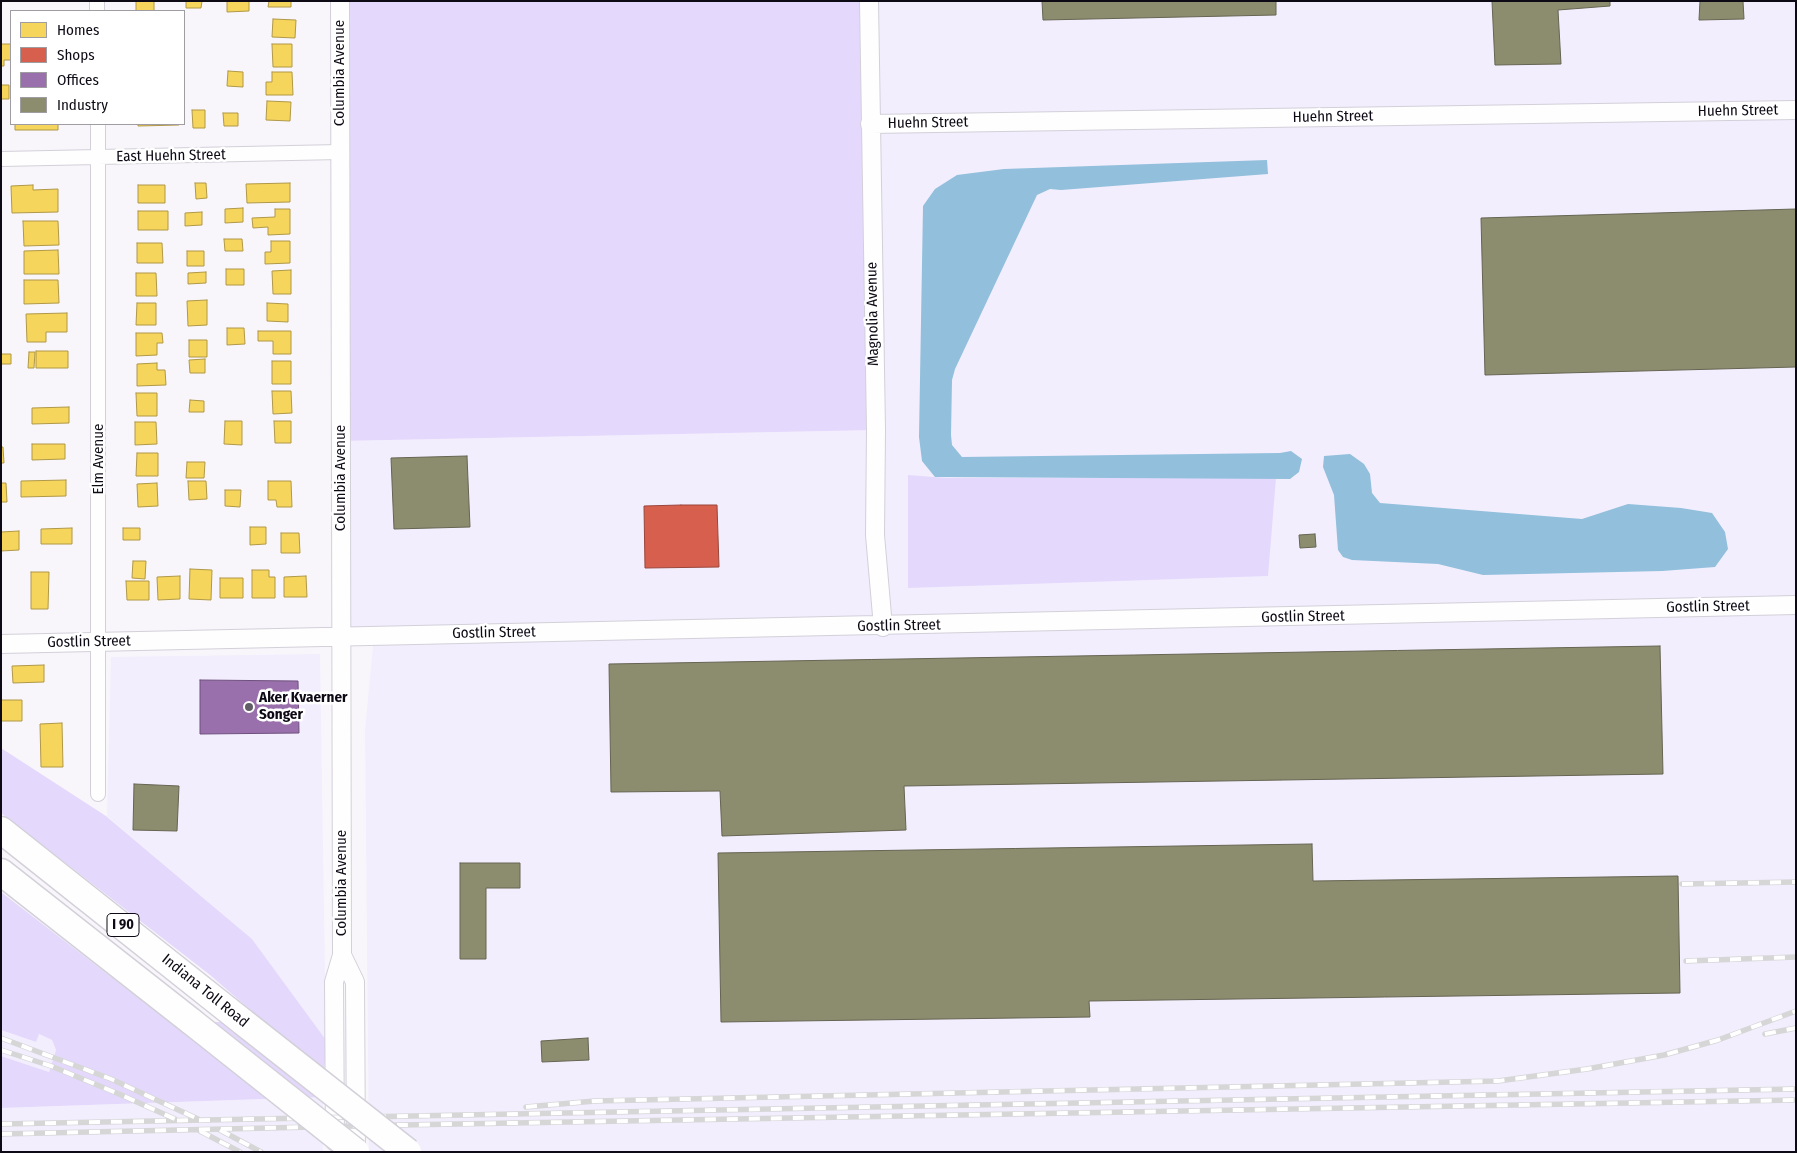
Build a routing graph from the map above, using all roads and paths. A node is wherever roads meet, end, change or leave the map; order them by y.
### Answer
1 (340, 1) edge
2 (870, 1) edge
3 (1796, 110) edge
4 (870, 124) junction
5 (98, 125) edge
6 (340, 152) junction
7 (98, 157) junction
8 (1, 159) edge
9 (1796, 605) edge
10 (883, 627) junction
11 (341, 637) junction
12 (99, 642) junction
13 (1, 644) edge
14 (98, 794) dead end
15 (1, 830) edge
16 (1, 872) edge
17 (342, 955) junction
18 (335, 1152) edge
19 (356, 1152) edge
20 (408, 1152) edge

1 - 6 street, Columbia Avenue
2 - 4 street, Magnolia Avenue
3 - 4 street, Huehn Street
4 - 10 street, Magnolia Avenue
5 - 7 street, Elm Avenue
6 - 7 street, East Huehn Street
6 - 11 street, Columbia Avenue
7 - 8 street, East Huehn Street
7 - 12 street, Elm Avenue
9 - 10 street, Gostlin Street
10 - 11 street, Gostlin Street
11 - 12 street, Gostlin Street
11 - 17 street, Columbia Avenue
12 - 13 street, Gostlin Street
12 - 14 street, Elm Avenue
15 - 20 highway, Indiana Toll Road / I 90, bridge
16 - 19 highway, I 90, bridge
17 - 18 street, Columbia Avenue
17 - 19 street, Columbia Avenue

